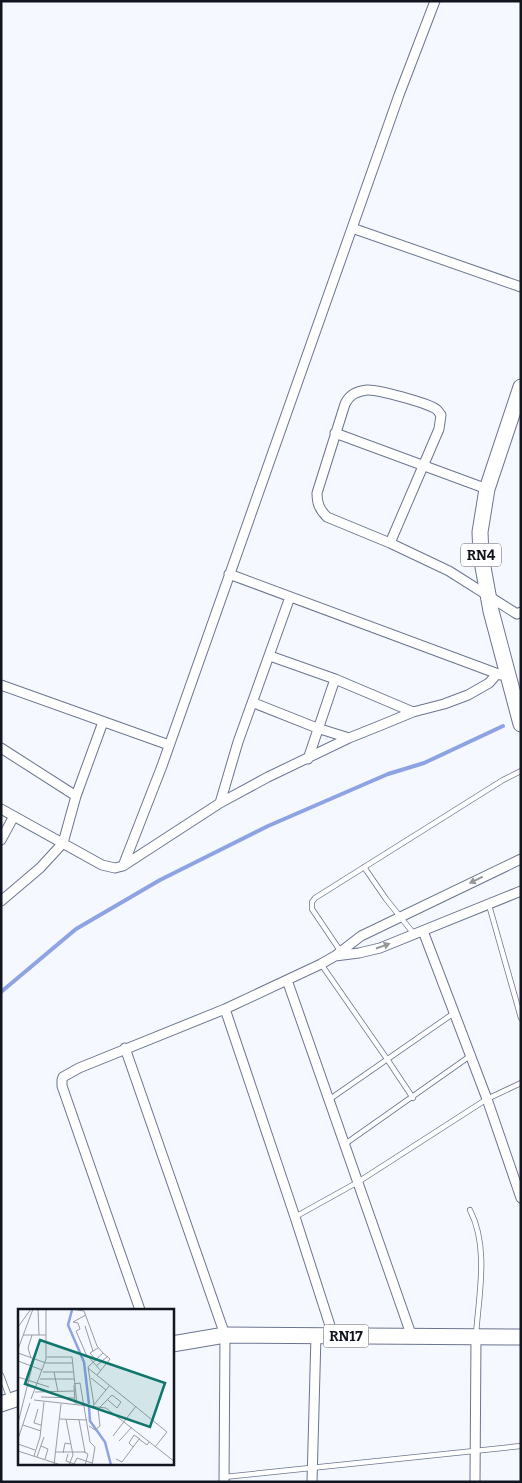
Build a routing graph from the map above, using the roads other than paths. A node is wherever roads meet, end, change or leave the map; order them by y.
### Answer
1 (435, 1) edge
2 (352, 228) junction
3 (521, 286) edge
4 (521, 387) edge
5 (336, 433) junction
6 (423, 465) junction
7 (488, 489) junction
8 (390, 543) junction
9 (229, 574) junction
10 (488, 595) junction
11 (290, 597) junction
12 (521, 612) edge
13 (270, 656) junction
14 (503, 676) junction
15 (335, 679) junction
16 (1, 685) edge
17 (254, 703) junction
18 (413, 712) junction
19 (103, 722) junction
20 (521, 724) edge
21 (317, 728) junction
22 (349, 738) junction
23 (169, 746) junction
24 (1, 748) edge
25 (308, 759) junction
26 (521, 771) edge
27 (76, 796) junction
28 (220, 803) junction
29 (1, 809) edge
30 (14, 816) junction
31 (1, 840) edge
32 (63, 843) junction
33 (521, 859) edge
34 (123, 866) junction
35 (364, 867) junction
36 (521, 892) edge
37 (1, 901) edge
38 (489, 905) junction
39 (400, 917) junction
40 (419, 933) junction
41 (340, 954) junction
42 (321, 964) junction
43 (287, 980) junction
44 (224, 1009) junction
45 (455, 1012) junction
46 (521, 1018) edge
47 (125, 1048) junction
48 (470, 1056) junction
49 (387, 1058) junction
50 (521, 1083) edge
51 (413, 1098) junction
52 (330, 1099) junction
53 (487, 1099) junction
54 (345, 1144) junction
55 (358, 1182) junction
56 (521, 1198) edge
57 (470, 1210) dead end
58 (295, 1216) junction
59 (140, 1309) edge
60 (225, 1335) junction
61 (316, 1335) junction
62 (333, 1335) junction
63 (412, 1337) junction
64 (476, 1337) junction
65 (521, 1337) edge
66 (174, 1344) edge
67 (1, 1374) edge
68 (10, 1401) edge
69 (521, 1446) edge
70 (476, 1451) junction
71 (312, 1467) junction
72 (224, 1479) edge
73 (312, 1482) edge
74 (475, 1482) edge

1 - 2 street
2 - 3 street
2 - 9 street
4 - 7 main road, RN4
5 - 6 street
5 - 6 street
5 - 8 street
6 - 7 street
6 - 8 street
7 - 10 main road, RN4
8 - 10 street
9 - 11 street
9 - 23 street
10 - 12 street
10 - 14 main road, RN4
11 - 13 street
11 - 14 street
13 - 15 street
13 - 17 street
14 - 18 street
14 - 20 main road, RN4
15 - 18 street
15 - 21 street
16 - 19 street
17 - 21 street
17 - 28 street
18 - 22 street
19 - 23 street
19 - 27 street
21 - 22 street
21 - 25 street
22 - 25 street
23 - 34 street
24 - 27 street
25 - 28 street
26 - 35 lane
27 - 32 street
28 - 34 street
29 - 30 street
30 - 31 street
30 - 32 street
32 - 34 street
32 - 37 street
33 -> 39 street
35 - 39 lane
35 - 41 lane
36 - 38 street
38 - 40 street
38 - 46 lane
39 - 40 lane
39 - 41 street
41 -> 40 street
40 - 45 street
41 - 42 street
42 - 43 street
42 - 49 lane
43 - 44 street
43 - 52 street
44 - 47 street
44 - 58 street
45 - 48 street
45 - 49 lane
47 - 59 street
47 - 60 street
48 - 51 lane
48 - 53 street
49 - 51 lane
49 - 52 lane
50 - 53 lane
51 - 54 lane
52 - 54 street
53 - 55 lane
53 - 56 street
54 - 55 street
55 - 58 lane
55 - 63 street
57 - 64 lane
58 - 62 street
60 - 61 main road, RN17
60 - 66 main road, RN17
60 - 72 street
61 - 62 main road, RN17
61 - 71 street
62 - 63 main road, RN17
63 - 64 main road, RN17
64 - 65 main road, RN17
64 - 70 street
67 - 68 lane
69 - 70 lane
70 - 71 lane
70 - 74 street
71 - 72 lane
71 - 73 street

